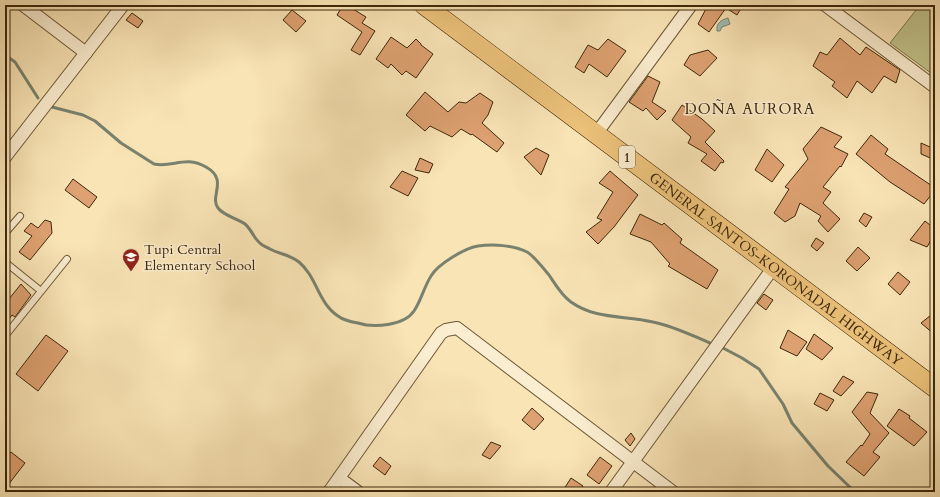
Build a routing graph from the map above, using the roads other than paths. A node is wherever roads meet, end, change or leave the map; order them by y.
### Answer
1 (23, 5) edge
2 (123, 5) edge
3 (424, 5) edge
4 (691, 5) edge
5 (825, 5) edge
6 (86, 53) junction
7 (935, 87) edge
8 (596, 134) junction
9 (5, 157) edge
10 (20, 216) dead end
11 (5, 232) edge
12 (67, 259) dead end
13 (5, 262) edge
14 (774, 268) junction
15 (41, 291) junction
16 (5, 336) edge
17 (935, 388) edge
18 (633, 462) junction
19 (339, 478) junction
20 (329, 492) edge
21 (358, 492) edge
22 (611, 492) edge
23 (673, 492) edge

1 - 6 street
2 - 6 street
3 - 8 highway, GENERAL SANTOS-KORONADAL HIGHWAY / 1
4 - 8 street
5 - 7 street
6 - 9 street
8 - 14 highway, GENERAL SANTOS-KORONADAL HIGHWAY / 1
10 - 11 lane
12 - 15 lane
13 - 15 lane
14 - 17 highway, GENERAL SANTOS-KORONADAL HIGHWAY / 1
14 - 18 street
15 - 16 lane
18 - 19 street
18 - 22 street
18 - 23 street
19 - 20 street
19 - 21 street

